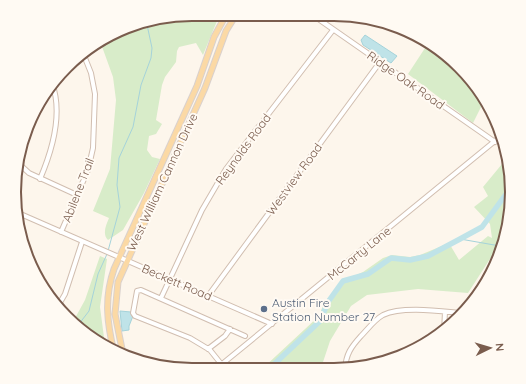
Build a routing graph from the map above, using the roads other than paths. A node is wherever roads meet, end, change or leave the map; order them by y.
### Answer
1 (223, 21) edge
2 (232, 21) edge
3 (321, 21) edge
4 (333, 30) junction
5 (85, 58) edge
6 (380, 62) junction
7 (54, 91) edge
8 (495, 142) joint
9 (22, 168) edge
10 (40, 179) junction
11 (77, 195) junction
12 (22, 215) edge
13 (61, 232) junction
14 (82, 242) junction
15 (119, 257) junction
16 (126, 261) junction
17 (169, 279) junction
18 (208, 296) junction
19 (162, 298) junction
20 (60, 302) edge
21 (445, 312) junction
22 (455, 313) edge
23 (444, 323) edge
24 (272, 324) junction
25 (230, 329) junction
26 (246, 336) dead end
27 (112, 343) edge
28 (122, 348) edge
29 (208, 349) junction
30 (217, 363) edge
31 (224, 363) edge
32 (345, 363) edge

1 - 15 main road, West William Cannon Drive
2 - 16 main road, West William Cannon Drive
3 - 4 street, Ridge Oak Road
4 - 6 street, Ridge Oak Road
4 - 17 street, Reynolds Road
5 - 11 street, Abilene Trail
6 - 8 street, Ridge Oak Road
6 - 18 street, Westview Road
7 - 10 street
8 - 24 street, McCarty Lane
9 - 10 street
10 - 11 street
11 - 13 street, Abilene Trail
12 - 13 street, Beckett Road
13 - 14 street, Beckett Road
14 - 15 street, Beckett Road
14 - 20 street
15 - 16 street, Beckett Road
15 - 27 main road, West William Cannon Drive
16 - 17 street, Beckett Road
16 - 28 main road, West William Cannon Drive
17 - 18 street, Beckett Road
17 - 19 street, Reynolds Road
18 - 24 street, Beckett Road
19 - 25 street
19 - 29 street
21 - 22 street
21 - 23 street
21 - 32 street
24 - 31 street, McCarty Lane
25 - 26 street
25 - 29 street
29 - 30 street

